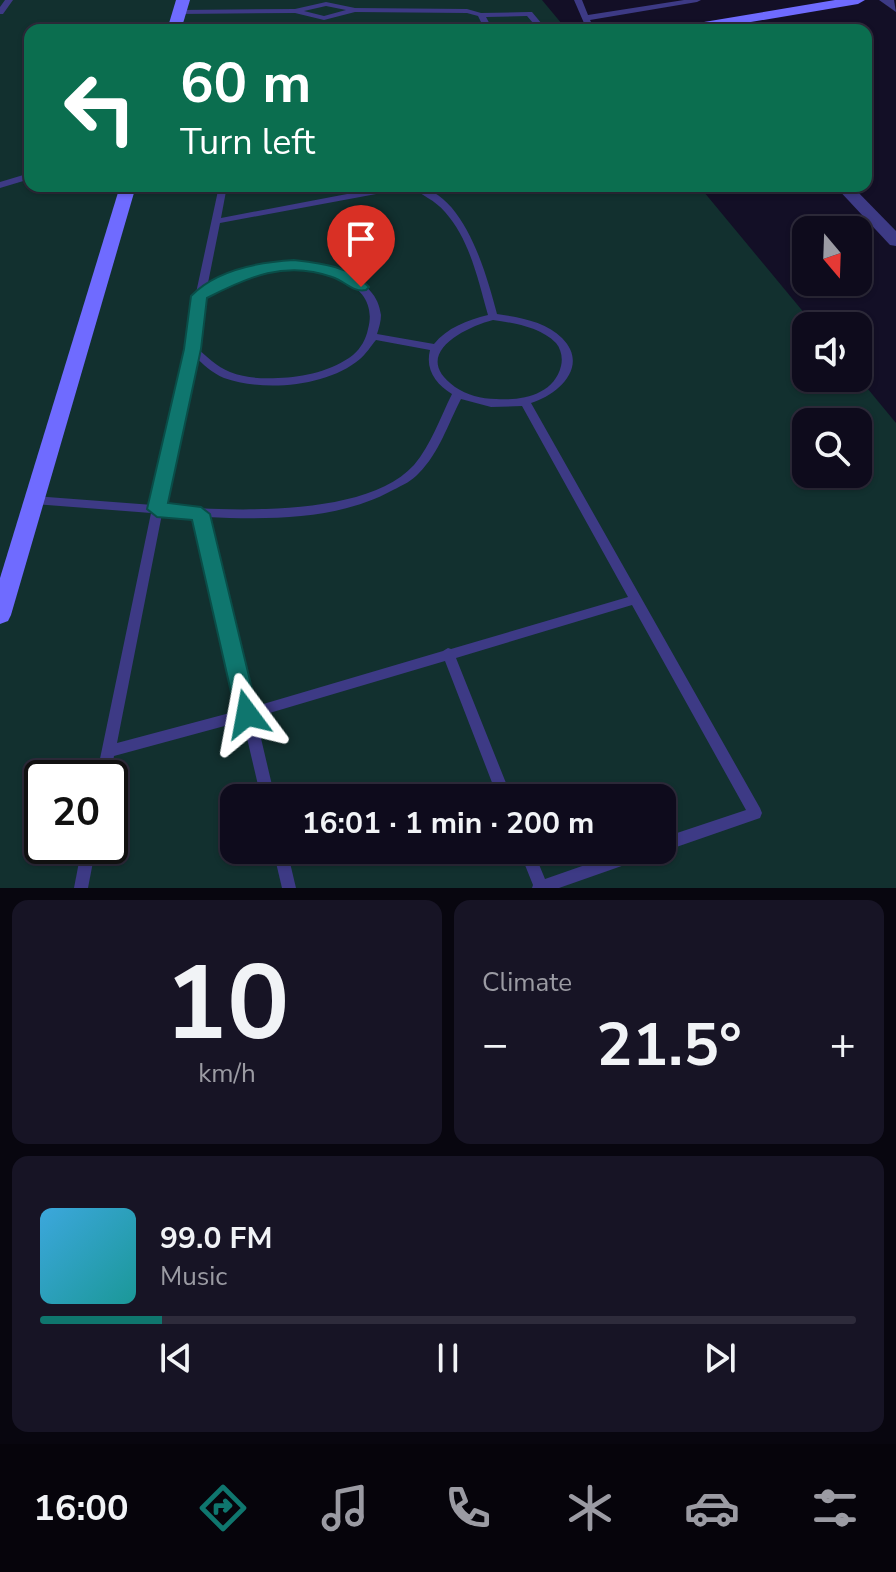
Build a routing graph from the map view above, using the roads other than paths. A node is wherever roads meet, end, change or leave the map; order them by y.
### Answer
1 (9, 0) edge
2 (591, 0) edge
3 (697, 0) edge
4 (858, 0) edge
5 (886, 0) edge
6 (579, 1) edge
7 (838, 2) edge
8 (181, 6) edge
9 (896, 8) edge
10 (355, 10) junction
11 (295, 11) junction
12 (0, 12) edge
13 (481, 15) junction
14 (586, 18) junction
15 (486, 24) edge
16 (538, 24) edge
17 (588, 24) edge
18 (719, 24) edge
19 (24, 178) edge
20 (0, 185) edge
21 (126, 192) edge
22 (222, 192) edge
23 (371, 192) edge
24 (426, 192) edge
25 (849, 192) edge
26 (217, 221) junction
27 (896, 241) edge
28 (199, 296) junction
29 (493, 317) junction
30 (372, 336) junction
31 (436, 348) junction
32 (192, 349) junction
33 (458, 393) junction
34 (525, 402) junction
35 (34, 500) junction
36 (157, 509) junction
37 (201, 514) junction
38 (634, 600) junction
39 (0, 615) edge
40 (448, 653) junction
41 (247, 714) junction
42 (109, 751) junction
43 (107, 760) edge
44 (264, 784) edge
45 (499, 784) edge
46 (676, 840) edge
47 (86, 864) edge
48 (283, 864) edge
49 (531, 864) edge
50 (608, 864) edge
51 (81, 888) edge
52 (289, 888) edge
53 (540, 888) edge

1 - 12 lane
2 - 6 lane
3 - 14 lane
4 - 7 street
5 - 9 street
6 - 14 lane
7 - 18 street
8 - 11 lane
10 - 11 lane
10 - 11 lane
10 - 13 lane
13 - 15 lane
13 - 16 lane
14 - 17 lane
19 - 20 lane
21 - 35 street
22 - 26 lane
23 - 26 lane
24 - 29 lane
25 - 27 street
26 - 28 lane
28 - 30 lane
28 - 32 lane
29 - 31 lane
29 - 34 lane
30 - 31 lane
30 - 32 lane
31 - 33 lane
32 - 36 lane
33 - 34 lane
33 - 37 lane
34 - 38 lane
35 - 36 lane
35 - 39 street
36 - 37 lane
36 - 42 lane
37 - 41 lane
38 - 40 lane
38 - 46 lane
40 - 41 lane
40 - 45 lane
41 - 42 lane
41 - 44 lane
42 - 43 lane
47 - 51 lane
48 - 52 lane
49 - 53 lane
50 - 53 lane

